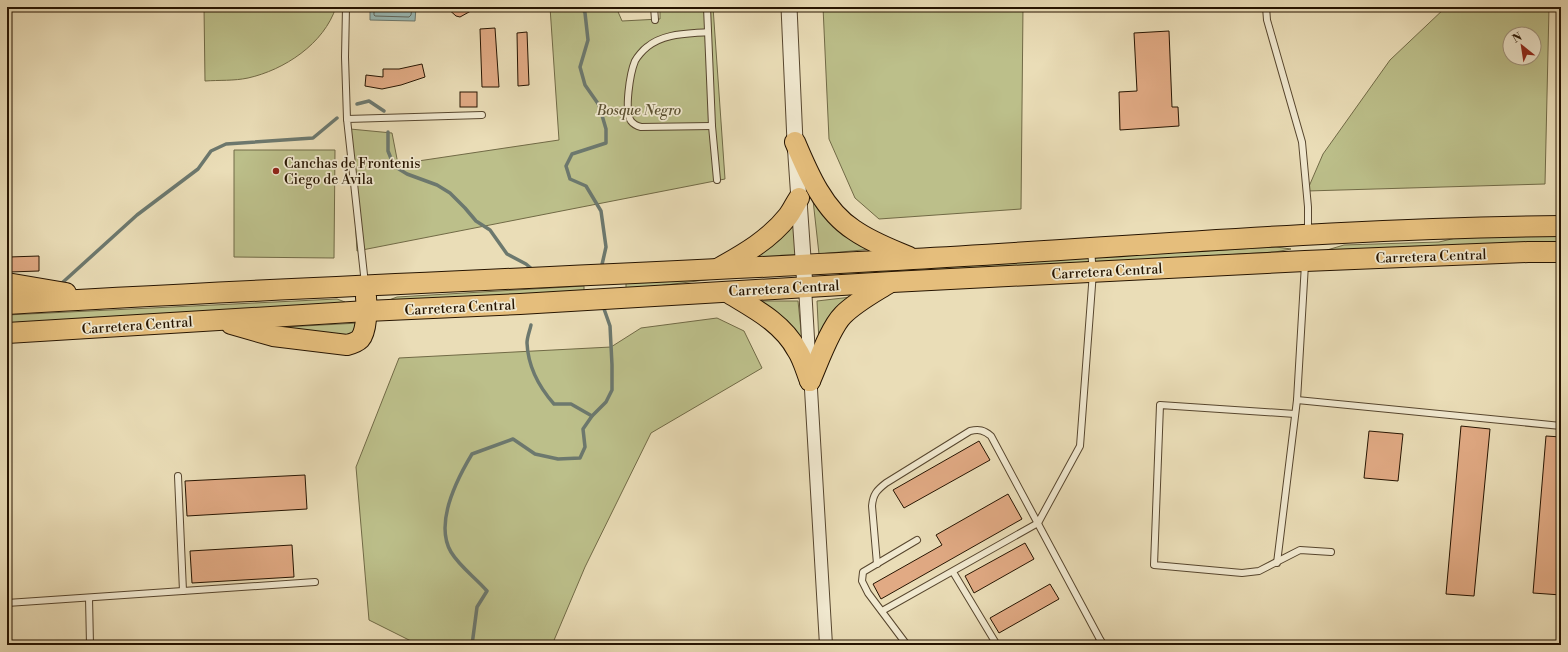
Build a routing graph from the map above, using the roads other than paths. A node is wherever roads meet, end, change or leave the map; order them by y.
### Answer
1 (346, 7) edge
2 (654, 7) edge
3 (707, 7) edge
4 (789, 7) edge
5 (1266, 7) edge
6 (655, 20) dead end
7 (708, 32) junction
8 (482, 115) dead end
9 (348, 119) junction
10 (712, 126) junction
11 (795, 142) junction
12 (717, 180) dead end
13 (799, 198) junction
14 (1561, 226) edge
15 (1308, 234) junction
16 (1091, 247) junction
17 (1561, 252) edge
18 (914, 259) junction
19 (1305, 260) junction
20 (802, 265) junction
21 (716, 270) junction
22 (1093, 272) junction
23 (892, 282) junction
24 (7, 283) edge
25 (365, 285) junction
26 (805, 287) junction
27 (727, 292) junction
28 (94, 298) junction
29 (7, 304) edge
30 (367, 311) junction
31 (216, 320) junction
32 (7, 333) edge
33 (810, 381) junction
34 (1297, 400) junction
35 (1295, 414) junction
36 (1561, 426) edge
37 (178, 476) dead end
38 (1038, 523) junction
39 (917, 540) dead end
40 (1331, 552) dead end
41 (1277, 563) junction
42 (877, 564) junction
43 (953, 572) junction
44 (315, 582) dead end
45 (183, 591) junction
46 (89, 598) junction
47 (7, 604) edge
48 (882, 611) junction
49 (1102, 643) edge
50 (90, 645) edge
51 (826, 645) edge
52 (907, 645) edge
53 (997, 645) edge
54 (1094, 645) edge

1 - 9 lane
2 - 6 lane
3 - 7 lane
4 - 11 street
5 - 15 lane
7 - 10 lane
7 - 10 lane
8 - 9 lane
9 - 25 lane
10 - 12 lane
11 - 13 street
11 - 18 highway
13 - 20 street
13 - 21 highway
14 - 15 highway, Carretera Central
15 - 16 highway, Carretera Central
15 - 19 highway
16 - 18 highway, Carretera Central
16 - 22 lane
17 - 19 highway, Carretera Central
18 - 20 highway, Carretera Central
19 - 22 highway, Carretera Central
19 - 34 lane
20 - 21 highway, Carretera Central
20 - 26 street
21 - 25 highway, Carretera Central
22 - 23 highway, Carretera Central
22 - 38 lane
23 - 26 highway, Carretera Central
23 - 33 highway
24 - 28 highway
25 - 28 highway, Carretera Central
25 - 30 highway
26 - 27 highway, Carretera Central
26 - 33 street
27 - 30 highway, Carretera Central
27 - 33 highway
28 - 29 highway, Carretera Central
30 - 31 highway, Carretera Central
30 - 31 highway
31 - 32 highway, Carretera Central
33 - 51 street
34 - 35 lane
34 - 36 lane
35 - 41 lane
35 - 41 lane
37 - 45 lane
38 - 42 lane
38 - 43 lane
38 - 49 lane
39 - 42 lane
40 - 41 lane
42 - 48 lane
43 - 48 lane
43 - 53 lane
44 - 45 lane
45 - 46 lane
46 - 47 lane
46 - 50 lane
48 - 52 lane
49 - 54 lane

